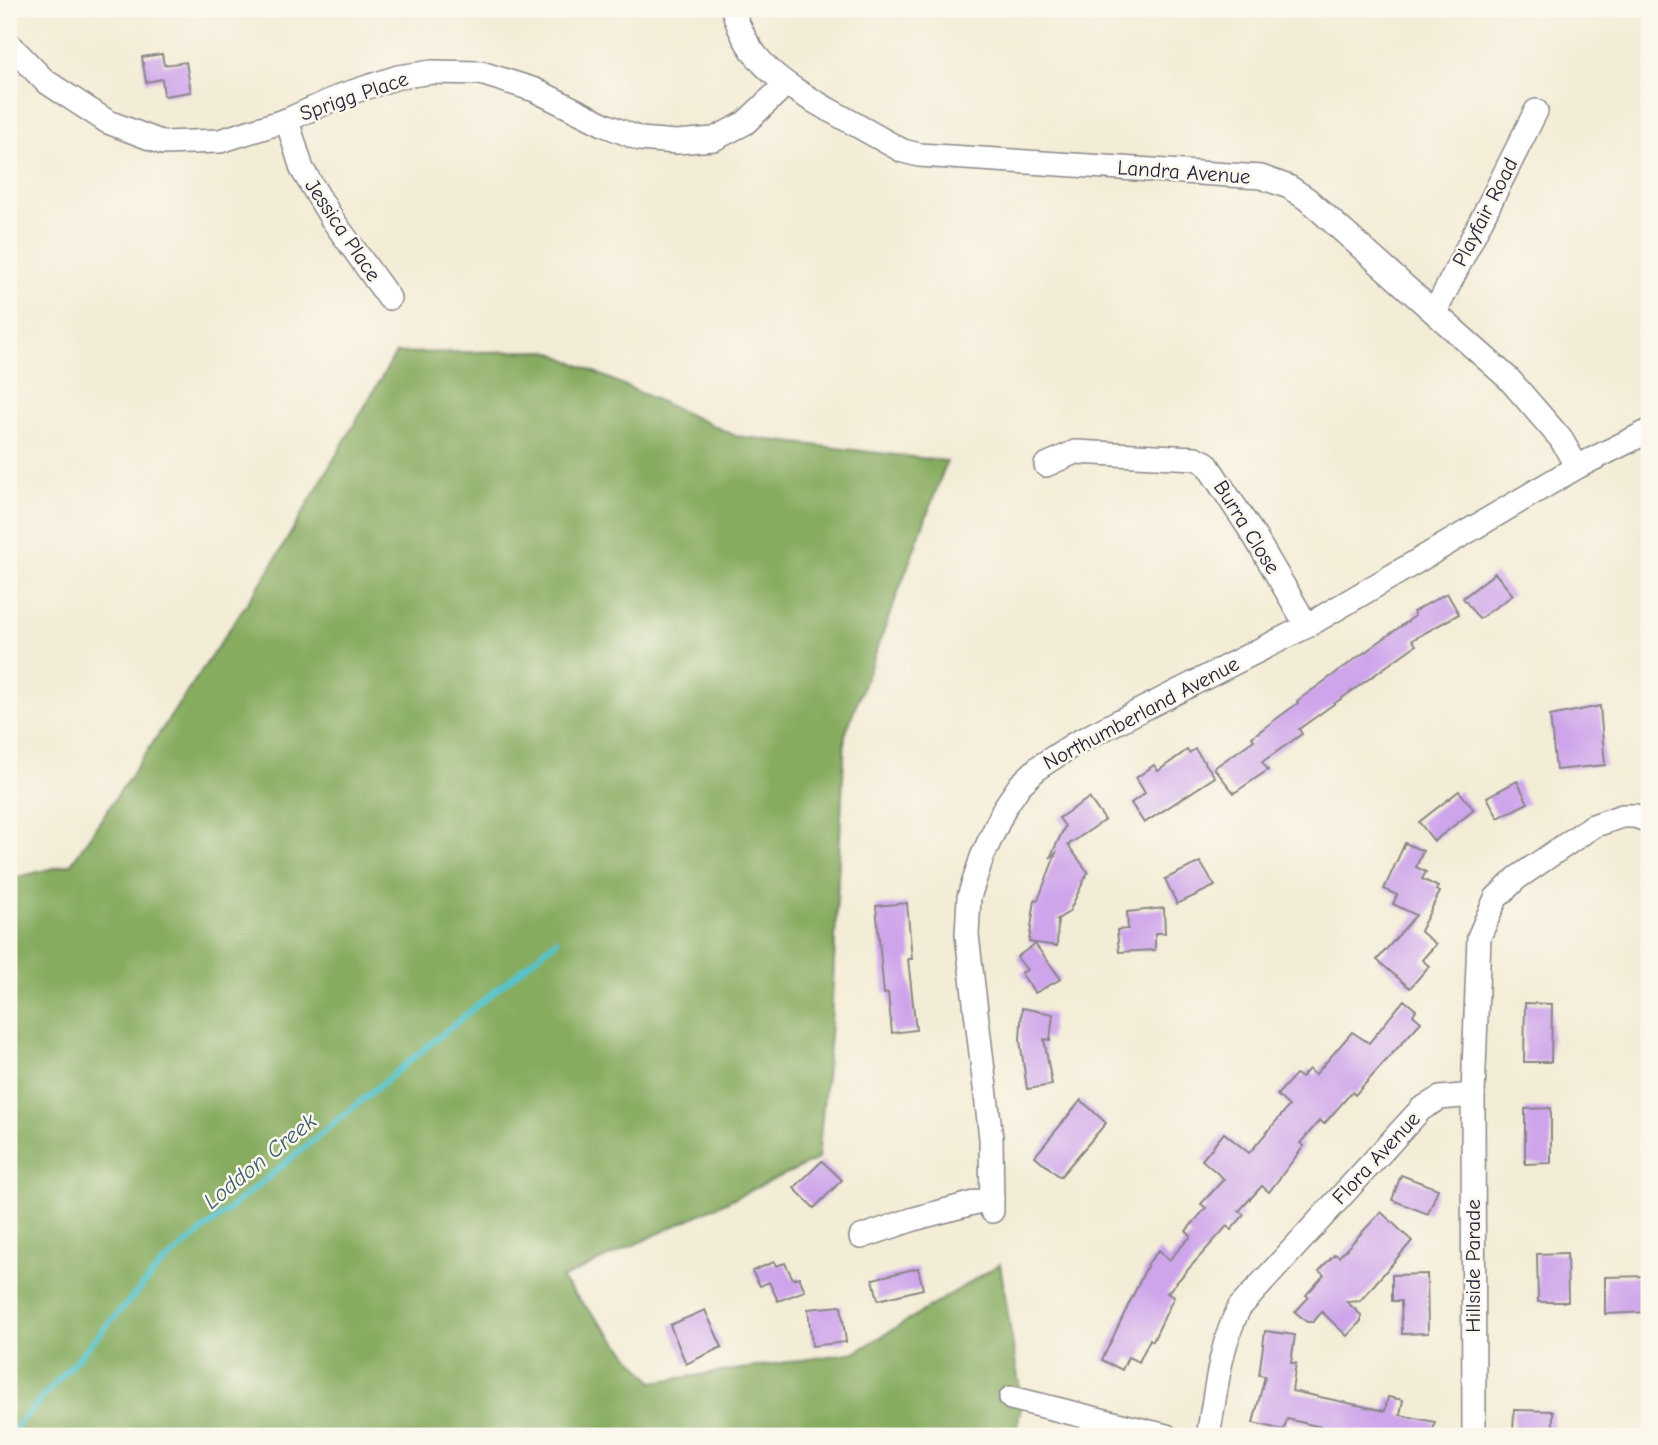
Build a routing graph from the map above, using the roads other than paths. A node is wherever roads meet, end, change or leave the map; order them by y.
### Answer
1 (733, 9) edge
2 (9, 44) edge
3 (785, 85) junction
4 (1535, 111) dead end
5 (287, 120) junction
6 (389, 298) dead end
7 (1435, 312) junction
8 (1649, 431) edge
9 (1046, 465) dead end
10 (1577, 467) junction
11 (1307, 626) junction
12 (1649, 821) edge
13 (1474, 1095) junction
14 (861, 1237) dead end
15 (1011, 1398) dead end
16 (1166, 1436) edge
17 (1209, 1436) edge
18 (1474, 1436) edge

1 - 3 street, Landra Avenue
2 - 5 street, Sprigg Place
3 - 5 street, Sprigg Place
3 - 7 street, Landra Avenue
4 - 7 street, Playfair Road
5 - 6 street, Jessica Place
7 - 10 street, Landra Avenue
8 - 10 street, Northumberland Avenue
9 - 11 street, Burra Close
10 - 11 street, Northumberland Avenue
11 - 14 street, Northumberland Avenue
12 - 13 street
13 - 17 street, Flora Avenue
13 - 18 street, Hillside Parade
15 - 16 street

